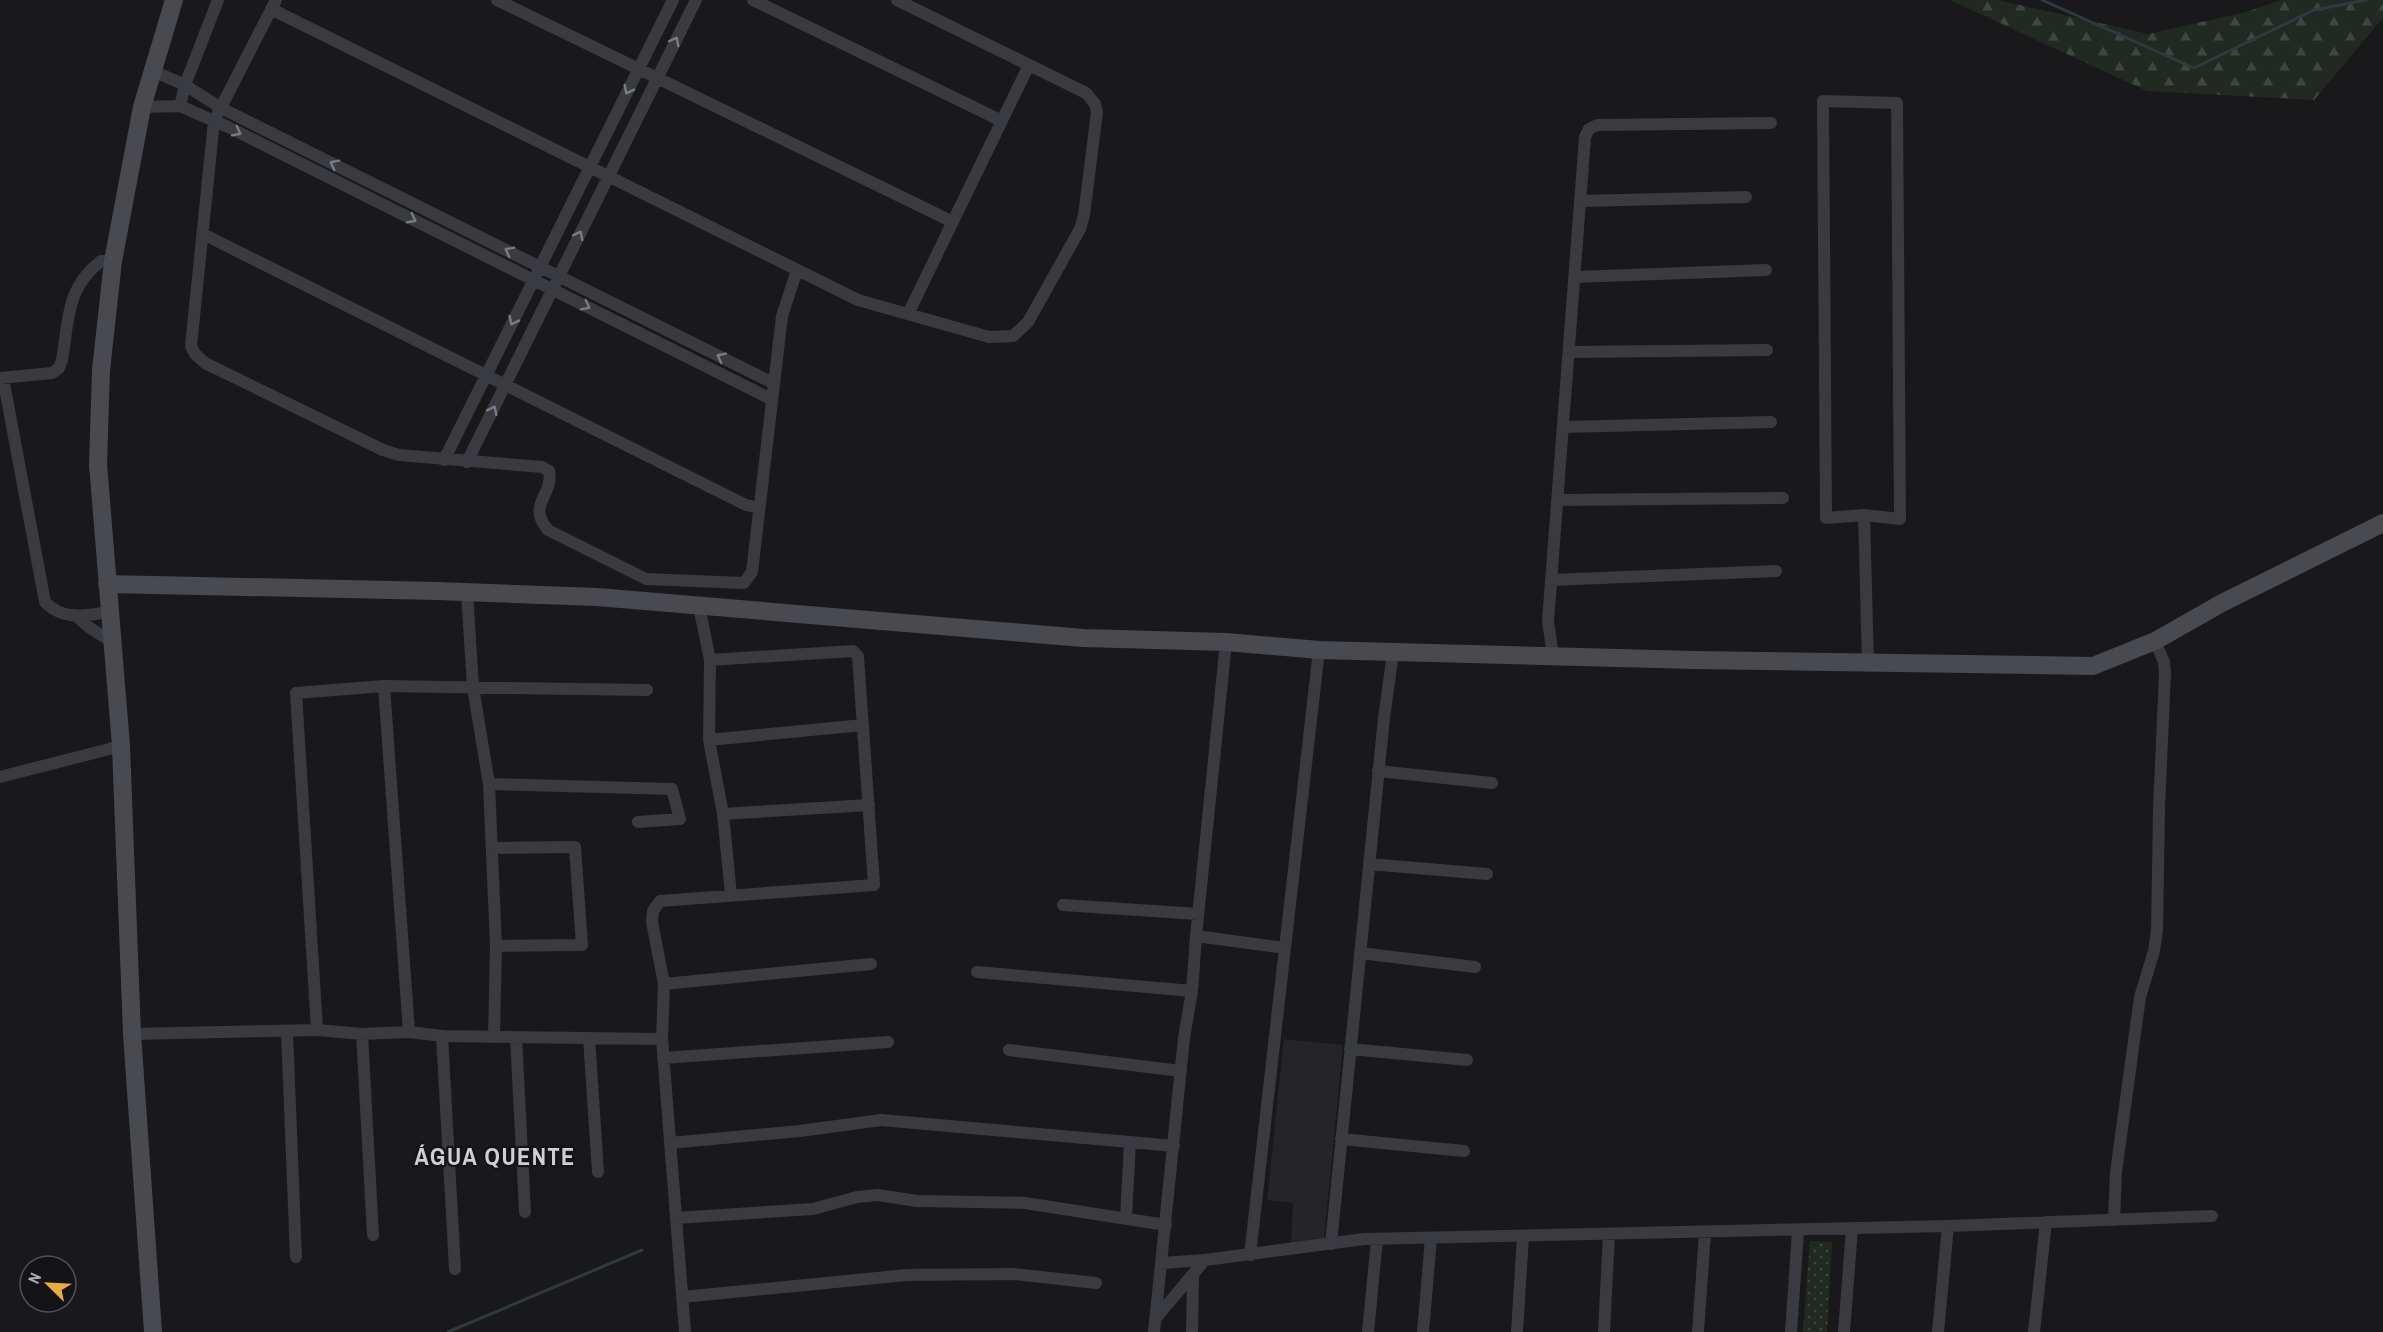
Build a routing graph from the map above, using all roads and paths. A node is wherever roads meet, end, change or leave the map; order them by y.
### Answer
1 (174, 0) edge
2 (218, 0) edge
3 (497, 0) edge
4 (673, 0) edge
5 (696, 0) edge
6 (753, 0) edge
7 (897, 0) edge
8 (273, 5) edge
9 (1029, 65) junction
10 (638, 69) junction
11 (153, 71) junction
12 (657, 79) junction
13 (185, 85) junction
14 (180, 106) junction
15 (142, 107) junction
16 (221, 108) junction
17 (214, 121) junction
18 (1002, 121) junction
19 (1771, 123) dead end
20 (589, 168) junction
21 (608, 176) junction
22 (1746, 197) dead end
23 (1581, 201) junction
24 (953, 222) junction
25 (203, 234) junction
26 (113, 261) junction
27 (539, 267) junction
28 (797, 270) junction
29 (1766, 270) dead end
30 (558, 276) junction
31 (1575, 277) junction
32 (534, 279) junction
33 (554, 289) junction
34 (908, 314) junction
35 (1767, 350) dead end
36 (1569, 352) junction
37 (486, 376) junction
38 (1, 378) edge
39 (773, 383) junction
40 (505, 386) junction
41 (771, 399) junction
42 (1771, 422) dead end
43 (1563, 427) junction
44 (444, 460) junction
45 (467, 462) junction
46 (1783, 498) dead end
47 (1558, 500) junction
48 (759, 508) junction
49 (1864, 515) junction
50 (2383, 523) edge
51 (1776, 571) dead end
52 (1551, 580) junction
53 (107, 584) junction
54 (467, 592) junction
55 (699, 606) junction
56 (110, 612) junction
57 (75, 615) junction
58 (2155, 641) junction
59 (112, 642) junction
60 (1226, 642) junction
61 (1319, 650) junction
62 (1393, 653) junction
63 (1553, 656) junction
64 (711, 660) junction
65 (1868, 663) junction
66 (384, 686) junction
67 (473, 687) junction
68 (646, 690) dead end
69 (863, 724) junction
70 (710, 740) junction
71 (121, 746) junction
72 (1378, 771) junction
73 (0, 776) edge
74 (1492, 783) dead end
75 (489, 784) junction
76 (868, 805) junction
77 (723, 814) junction
78 (638, 822) dead end
79 (492, 848) junction
80 (1369, 864) junction
81 (1487, 874) dead end
82 (731, 895) junction
83 (1064, 905) dead end
84 (1198, 914) junction
85 (1196, 936) junction
86 (496, 946) junction
87 (1285, 948) junction
88 (1360, 953) junction
89 (871, 964) dead end
90 (1475, 967) dead end
91 (977, 972) dead end
92 (664, 984) junction
93 (1192, 991) junction
94 (317, 1030) junction
95 (287, 1032) junction
96 (410, 1032) junction
97 (132, 1034) junction
98 (362, 1034) junction
99 (442, 1036) junction
100 (494, 1036) junction
101 (516, 1037) junction
102 (589, 1038) junction
103 (662, 1040) junction
104 (888, 1042) dead end
105 (1350, 1049) junction
106 (1009, 1050) dead end
107 (663, 1058) junction
108 (1467, 1060) dead end
109 (1181, 1071) junction
110 (1341, 1139) junction
111 (1130, 1142) junction
112 (670, 1143) junction
113 (1174, 1146) junction
114 (1464, 1151) dead end
115 (598, 1172) dead end
116 (525, 1212) dead end
117 (2212, 1216) dead end
118 (676, 1218) junction
119 (1126, 1218) junction
120 (2114, 1220) junction
121 (2046, 1222) junction
122 (1166, 1225) junction
123 (1948, 1227) junction
124 (1852, 1229) junction
125 (1798, 1231) junction
126 (1705, 1233) junction
127 (1609, 1234) junction
128 (373, 1235) dead end
129 (1523, 1236) junction
130 (1431, 1238) junction
131 (1377, 1239) junction
132 (1331, 1244) junction
133 (1250, 1255) junction
134 (296, 1257) dead end
135 (1206, 1260) junction
136 (1162, 1263) junction
137 (455, 1269) dead end
138 (1193, 1277) junction
139 (1096, 1283) dead end
140 (682, 1297) junction
141 (1156, 1318) junction
142 (153, 1332) edge
143 (685, 1332) edge
144 (1154, 1332) edge
145 (1192, 1332) edge
146 (1368, 1332) edge
147 (1423, 1332) edge
148 (1517, 1332) edge
149 (1604, 1332) edge
150 (1698, 1332) edge
151 (1791, 1332) edge
152 (1844, 1332) edge
153 (1938, 1332) edge
154 (2034, 1332) edge

1 - 11 street
2 - 13 street
3 - 10 street
4 - 10 street
12 -> 5 street
6 - 18 street
7 - 9 street
8 - 16 street
8 - 20 street
9 - 18 street
9 - 34 street
10 - 12 street
10 -> 20 street
11 - 13 street
11 - 15 street
12 - 21 street
12 - 24 street
13 - 14 street
13 - 16 street
14 - 15 street
14 - 17 street
15 - 26 street
16 - 17 street
27 -> 16 street
17 - 25 street
17 -> 32 street
18 - 24 street
19 - 23 street
20 - 21 street
20 - 27 street
21 - 28 street
30 -> 21 street
22 - 23 street
23 - 31 street
24 - 34 street
25 - 37 street
25 - 44 street
26 - 38 street
26 - 53 street
27 - 30 street
27 - 32 street
28 - 34 street
28 - 39 street
29 - 31 street
30 - 33 street
39 -> 30 street
31 - 36 street
32 - 33 street
32 -> 37 street
33 - 40 street
33 -> 41 street
35 - 36 street
36 - 43 street
37 - 40 street
37 - 44 street
38 - 57 street
39 - 41 street
45 -> 40 street
40 - 48 street
41 - 48 street
42 - 43 street
43 - 47 street
44 - 45 street
45 - 48 street
46 - 47 street
47 - 52 street
49 - 49 street
49 - 65 street
50 - 58 street
51 - 52 street
52 - 63 street
53 - 54 street
53 - 56 street
54 - 55 street
54 - 67 street
55 - 60 street
55 - 64 street
56 - 57 street
56 - 59 street
57 - 59 street
58 - 65 street
58 - 120 street
59 - 71 street
60 - 61 street
60 - 84 street
61 - 62 street
61 - 87 street
62 - 63 street
62 - 72 street
63 - 65 street
64 - 69 street
64 - 70 street
66 - 67 street
66 - 94 street
66 - 96 street
67 - 68 street
67 - 75 street
69 - 70 street
69 - 76 street
70 - 77 street
71 - 73 street
71 - 97 street
72 - 74 street
72 - 80 street
75 - 78 street
75 - 79 street
76 - 77 street
76 - 82 street
77 - 82 street
79 - 86 street
79 - 86 street
80 - 81 street
80 - 88 street
82 - 92 street
83 - 84 street
84 - 85 street
85 - 87 street
85 - 93 street
86 - 100 street
87 - 133 street
88 - 90 street
88 - 105 street
89 - 92 street
91 - 93 street
92 - 103 street
93 - 109 street
94 - 95 street
94 - 98 street
95 - 97 street
95 - 134 street
96 - 98 street
96 - 99 street
97 - 142 street
98 - 128 street
99 - 100 street
99 - 137 street
100 - 101 street
101 - 102 street
101 - 116 street
102 - 103 street
102 - 115 street
103 - 107 street
104 - 107 street
105 - 108 street
105 - 110 street
106 - 109 street
107 - 112 street
109 - 113 street
110 - 114 street
110 - 132 street
111 - 112 street
111 - 113 street
111 - 119 street
112 - 118 street
113 - 122 street
117 - 120 street
118 - 119 street
118 - 140 street
119 - 122 street
120 - 121 street
121 - 123 street
121 - 154 street
122 - 136 street
123 - 124 street
123 - 153 street
124 - 125 street
124 - 152 street
125 - 126 street
125 - 151 street
126 - 127 street
126 - 150 street
127 - 129 street
127 - 149 street
129 - 130 street
129 - 148 street
130 - 131 street
130 - 147 street
131 - 132 street
131 - 146 street
132 - 133 street
133 - 135 street
135 - 136 street
135 - 138 street
136 - 141 street
138 - 141 street
138 - 145 street
139 - 140 street
140 - 143 street
141 - 144 street

